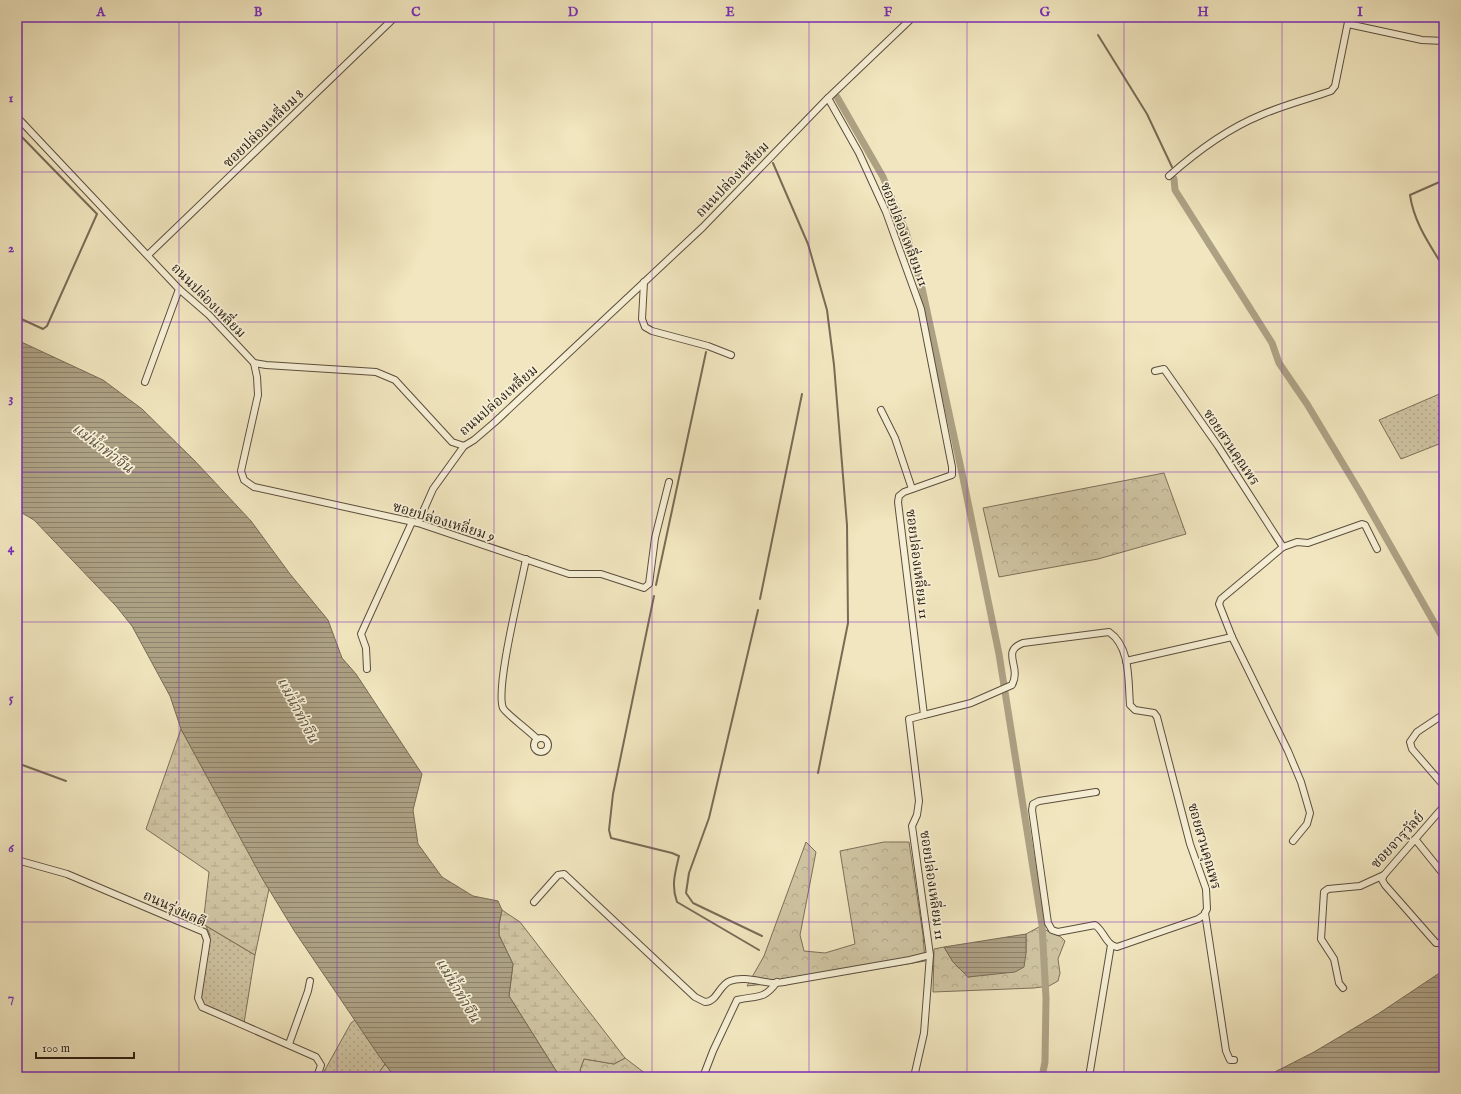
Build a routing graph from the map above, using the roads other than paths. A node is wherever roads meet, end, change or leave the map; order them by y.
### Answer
1 (395, 17) edge
2 (913, 17) edge
3 (1349, 17) edge
4 (1348, 24) junction
5 (1444, 41) edge
6 (828, 98) junction
7 (17, 117) edge
8 (1169, 176) dead end
9 (148, 255) junction
10 (644, 282) junction
11 (179, 289) junction
12 (731, 356) dead end
13 (254, 363) junction
14 (1155, 371) dead end
15 (145, 382) dead end
16 (881, 410) dead end
17 (464, 446) junction
18 (669, 482) dead end
19 (912, 489) junction
20 (415, 523) junction
21 (17, 527) edge
22 (1283, 547) junction
23 (1377, 549) dead end
24 (17, 551) edge
25 (526, 559) junction
26 (1232, 637) junction
27 (1126, 661) junction
28 (367, 669) dead end
29 (1444, 714) edge
30 (924, 715) junction
31 (537, 739) dead end
32 (1444, 786) edge
33 (1096, 792) dead end
34 (1444, 808) edge
35 (1415, 839) junction
36 (1293, 841) dead end
37 (17, 860) edge
38 (1384, 875) junction
39 (1444, 875) edge
40 (534, 902) dead end
41 (1205, 913) junction
42 (1444, 943) edge
43 (1111, 945) junction
44 (930, 955) junction
45 (310, 981) dead end
46 (777, 982) junction
47 (1343, 988) dead end
48 (289, 1044) junction
49 (1234, 1060) dead end
50 (317, 1077) edge
51 (703, 1077) edge
52 (914, 1077) edge
53 (1089, 1077) edge

1 - 9 street, ซอยปล่องเหลี่ยม 8
2 - 6 street, ถนนปล่องเหลี่ยม
3 - 4 street
4 - 5 street
4 - 8 street
6 - 10 street, ถนนปล่องเหลี่ยม
6 - 19 street, ซอยปล่องเหลี่ยม 11
7 - 9 street, ถนนปล่องเหลี่ยม
9 - 11 street, ถนนปล่องเหลี่ยม
10 - 12 street
10 - 17 street, ถนนปล่องเหลี่ยม
11 - 13 street, ถนนปล่องเหลี่ยม
11 - 15 street
13 - 17 street, ถนนปล่องเหลี่ยม
13 - 20 street, ซอยปล่องเหลี่ยม 9
14 - 22 street, ซอยสวนคุณพร
16 - 19 street
17 - 20 street
18 - 25 street, ซอยปล่องเหลี่ยม 9
19 - 30 street, ซอยปล่องเหลี่ยม 11
20 - 25 street, ซอยปล่องเหลี่ยม 9
20 - 28 street
21 - 24 street
22 - 23 street
22 - 26 street
25 - 31 street
26 - 27 street
26 - 36 street
27 - 30 street, ซอยสวนคุณพร
27 - 41 street, ซอยสวนคุณพร
29 - 32 street
30 - 44 street, ซอยปล่องเหลี่ยม 11
33 - 43 street
34 - 35 street, ซอยจารุวัลย์
35 - 38 street, ซอยจารุวัลย์
35 - 39 street
37 - 48 street, ถนนรุ่งผลดี
38 - 42 street
38 - 47 street, ซอยจารุวัลย์
40 - 46 street
41 - 43 street
41 - 49 street
43 - 53 street
44 - 46 street
44 - 52 street, ซอยปล่องเหลี่ยม 11
45 - 48 street
46 - 51 street
48 - 50 street, ถนนรุ่งผลดี

